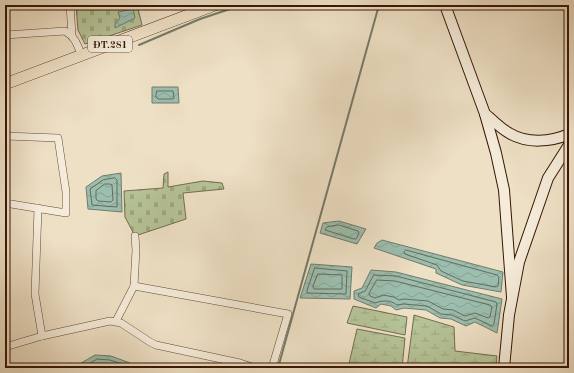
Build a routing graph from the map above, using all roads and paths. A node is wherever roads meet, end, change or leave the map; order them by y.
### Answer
1 (70, 5) edge
2 (215, 5) edge
3 (445, 5) edge
4 (5, 36) edge
5 (72, 36) junction
6 (81, 54) junction
7 (5, 84) edge
8 (485, 114) junction
9 (569, 134) edge
10 (5, 136) edge
11 (569, 145) edge
12 (5, 203) edge
13 (38, 208) junction
14 (135, 236) dead end
15 (134, 286) junction
16 (512, 297) junction
17 (116, 321) junction
18 (42, 336) junction
19 (5, 347) edge
20 (255, 368) edge
21 (272, 368) edge
22 (504, 368) edge

1 - 5 street
2 - 6 main road, ĐT.281
3 - 8 main road
4 - 5 street
5 - 6 street
6 - 7 main road, ĐT.281
8 - 9 main road
8 - 16 main road
10 - 13 street
11 - 16 main road
12 - 13 street
13 - 18 street
14 - 15 street
15 - 17 street
15 - 21 street
16 - 22 main road
17 - 18 street
17 - 20 street
18 - 19 street

